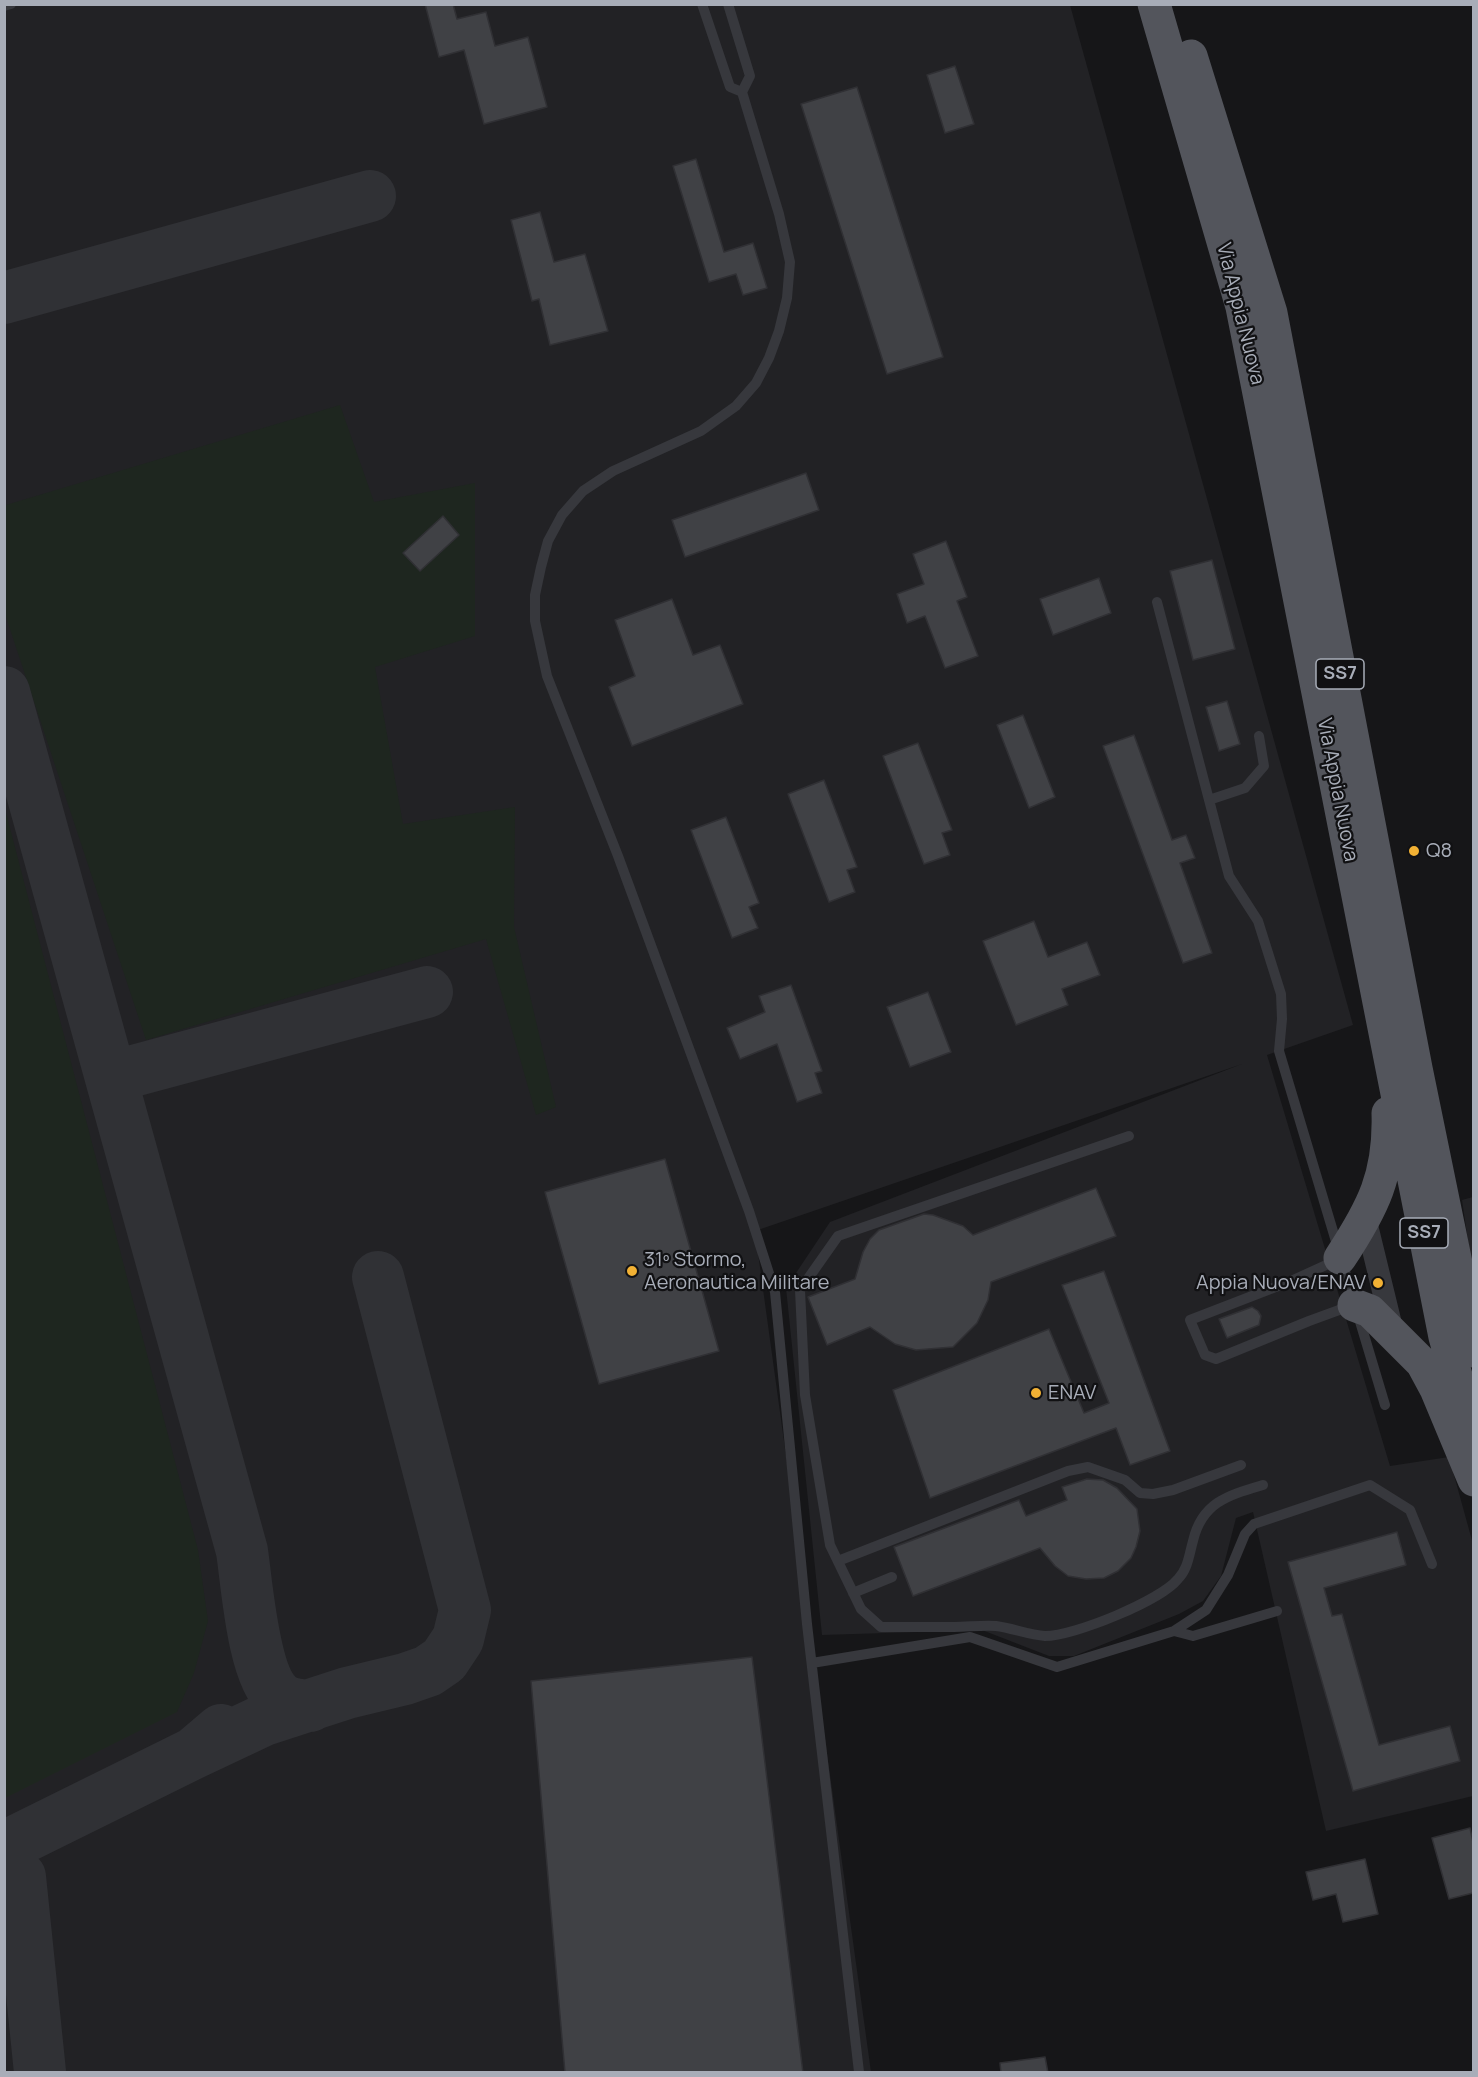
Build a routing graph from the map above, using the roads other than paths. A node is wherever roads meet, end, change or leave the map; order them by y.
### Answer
1 (11, 4) edge
2 (702, 4) edge
3 (728, 4) edge
4 (1154, 4) edge
5 (1175, 4) edge
6 (4, 6) edge
7 (742, 92) junction
8 (1157, 602) dead end
9 (1259, 736) dead end
10 (1209, 800) junction
11 (1383, 1024) junction
12 (1129, 1136) dead end
13 (1365, 1217) junction
14 (1340, 1258) junction
15 (1354, 1305) junction
16 (1393, 1335) junction
17 (1473, 1351) edge
18 (1385, 1405) dead end
19 (1473, 1439) edge
20 (1241, 1465) dead end
21 (1473, 1480) edge
22 (1263, 1485) dead end
23 (838, 1561) junction
24 (1432, 1564) dead end
25 (892, 1577) dead end
26 (853, 1593) junction
27 (1277, 1611) dead end
28 (1174, 1631) junction
29 (812, 1663) junction
30 (859, 2073) edge

1 - 6 lane
2 - 7 lane
3 - 7 lane
4 - 11 main road, Via Appia Nuova / SS7
5 - 17 main road, Via Appia Nuova / SS7
7 - 29 lane
8 - 10 lane
9 - 10 lane
10 - 14 lane
11 - 13 main road
11 - 19 main road, Via Appia Nuova / SS7
12 - 23 lane
13 - 14 main road
13 - 16 street
14 - 15 lane
14 - 15 lane
15 - 16 main road
15 - 18 lane
16 - 21 main road
20 - 23 lane
22 - 26 lane
23 - 26 lane
24 - 28 lane
25 - 26 lane
27 - 28 lane
28 - 29 lane
29 - 30 lane

